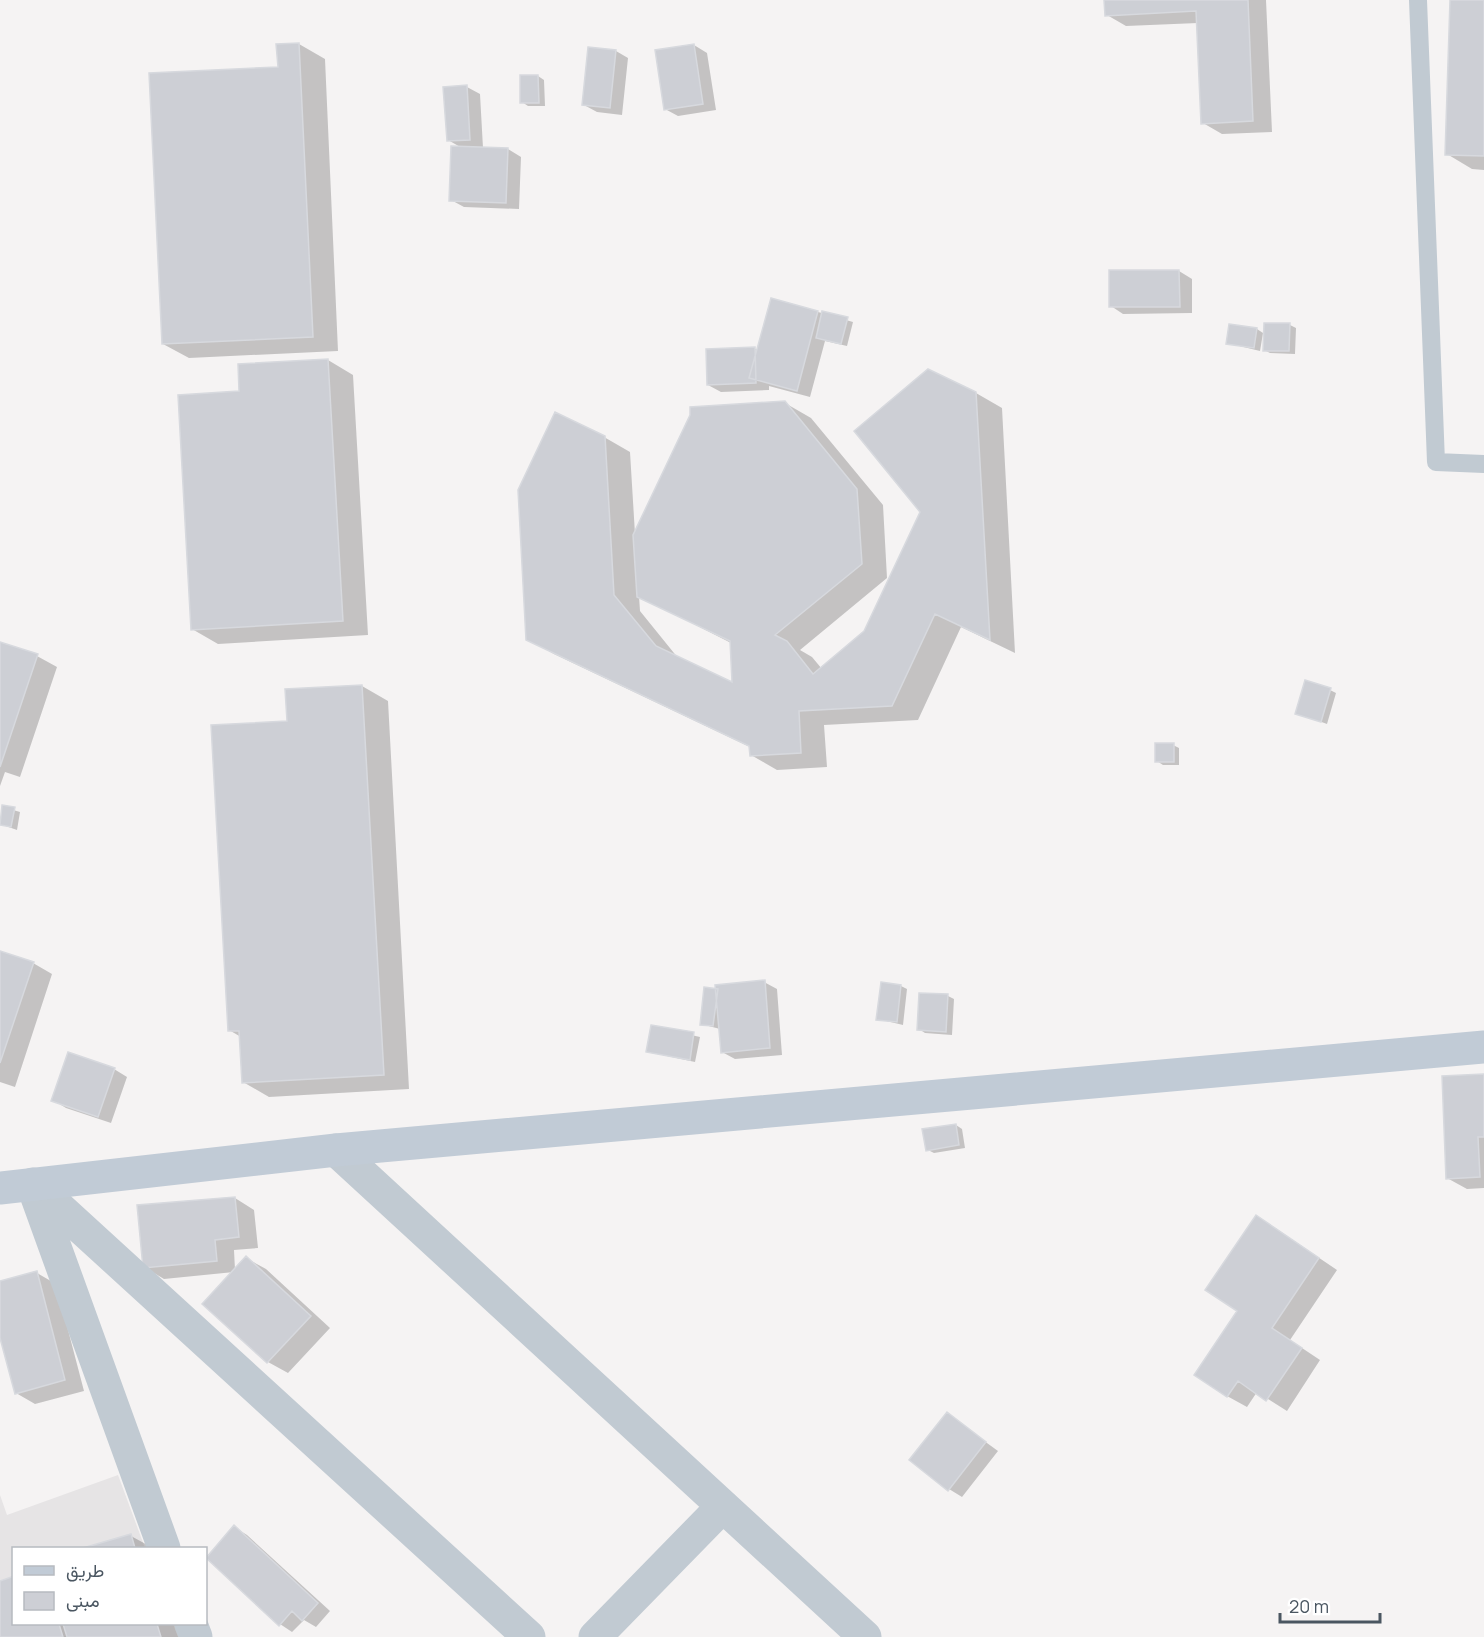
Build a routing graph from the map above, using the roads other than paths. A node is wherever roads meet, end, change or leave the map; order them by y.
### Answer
1 (1418, 0) edge
2 (1484, 464) edge
3 (1484, 1047) edge
4 (336, 1149) junction
5 (33, 1184) junction
6 (0, 1188) edge
7 (723, 1506) junction
8 (164, 1547) edge
9 (529, 1637) edge
10 (595, 1637) edge
11 (865, 1637) edge

1 - 2 lane
3 - 4 street
4 - 5 street
4 - 7 street
5 - 6 street
5 - 8 street
5 - 9 street
7 - 10 street
7 - 11 street

